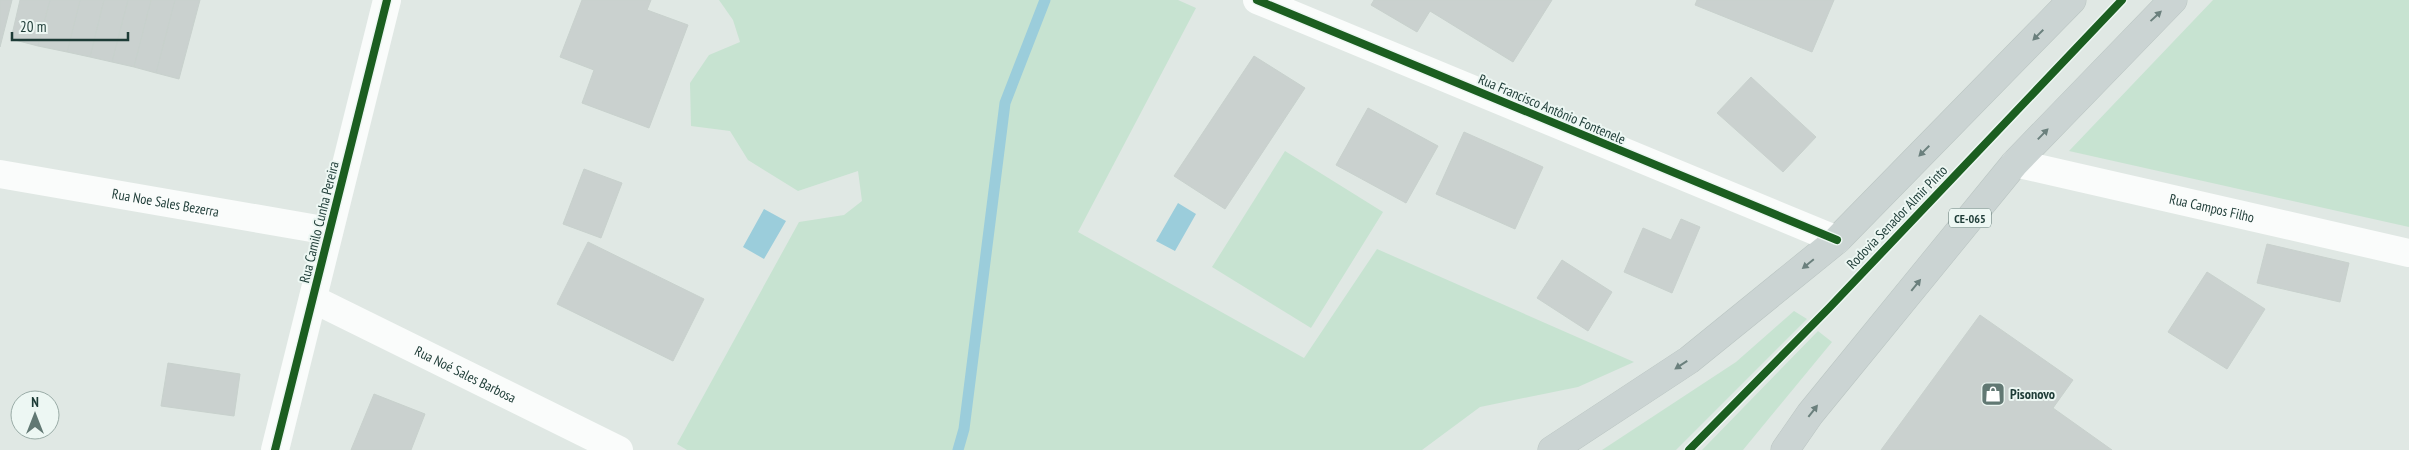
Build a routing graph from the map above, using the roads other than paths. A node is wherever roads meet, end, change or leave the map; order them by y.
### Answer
1 (387, 0) edge
2 (1257, 0) edge
3 (2072, 0) edge
4 (2173, 0) edge
5 (2014, 164) junction
6 (0, 174) edge
7 (329, 231) junction
8 (1837, 240) junction
9 (2409, 253) edge
10 (312, 299) junction
11 (275, 450) edge
12 (619, 450) edge
13 (1552, 450) edge
14 (1785, 450) edge

1 - 7 street, Rua Camilo Cunha Pereira
2 - 8 street, Rua Francisco Antônio Fontenele
3 -> 8 main road, Rodovia Senador Almir Pinto
5 -> 4 main road, CE-065
5 - 9 street, Rua Campos Filho
14 -> 5 main road, CE-065
6 - 7 street, Rua Noe Sales Bezerra
7 - 10 street, Rua Camilo Cunha Pereira
8 -> 13 main road, Rodovia Senador Almir Pinto
10 - 11 street, Rua Camilo Cunha Pereira
10 - 12 street, Rua Noé Sales Barbosa

